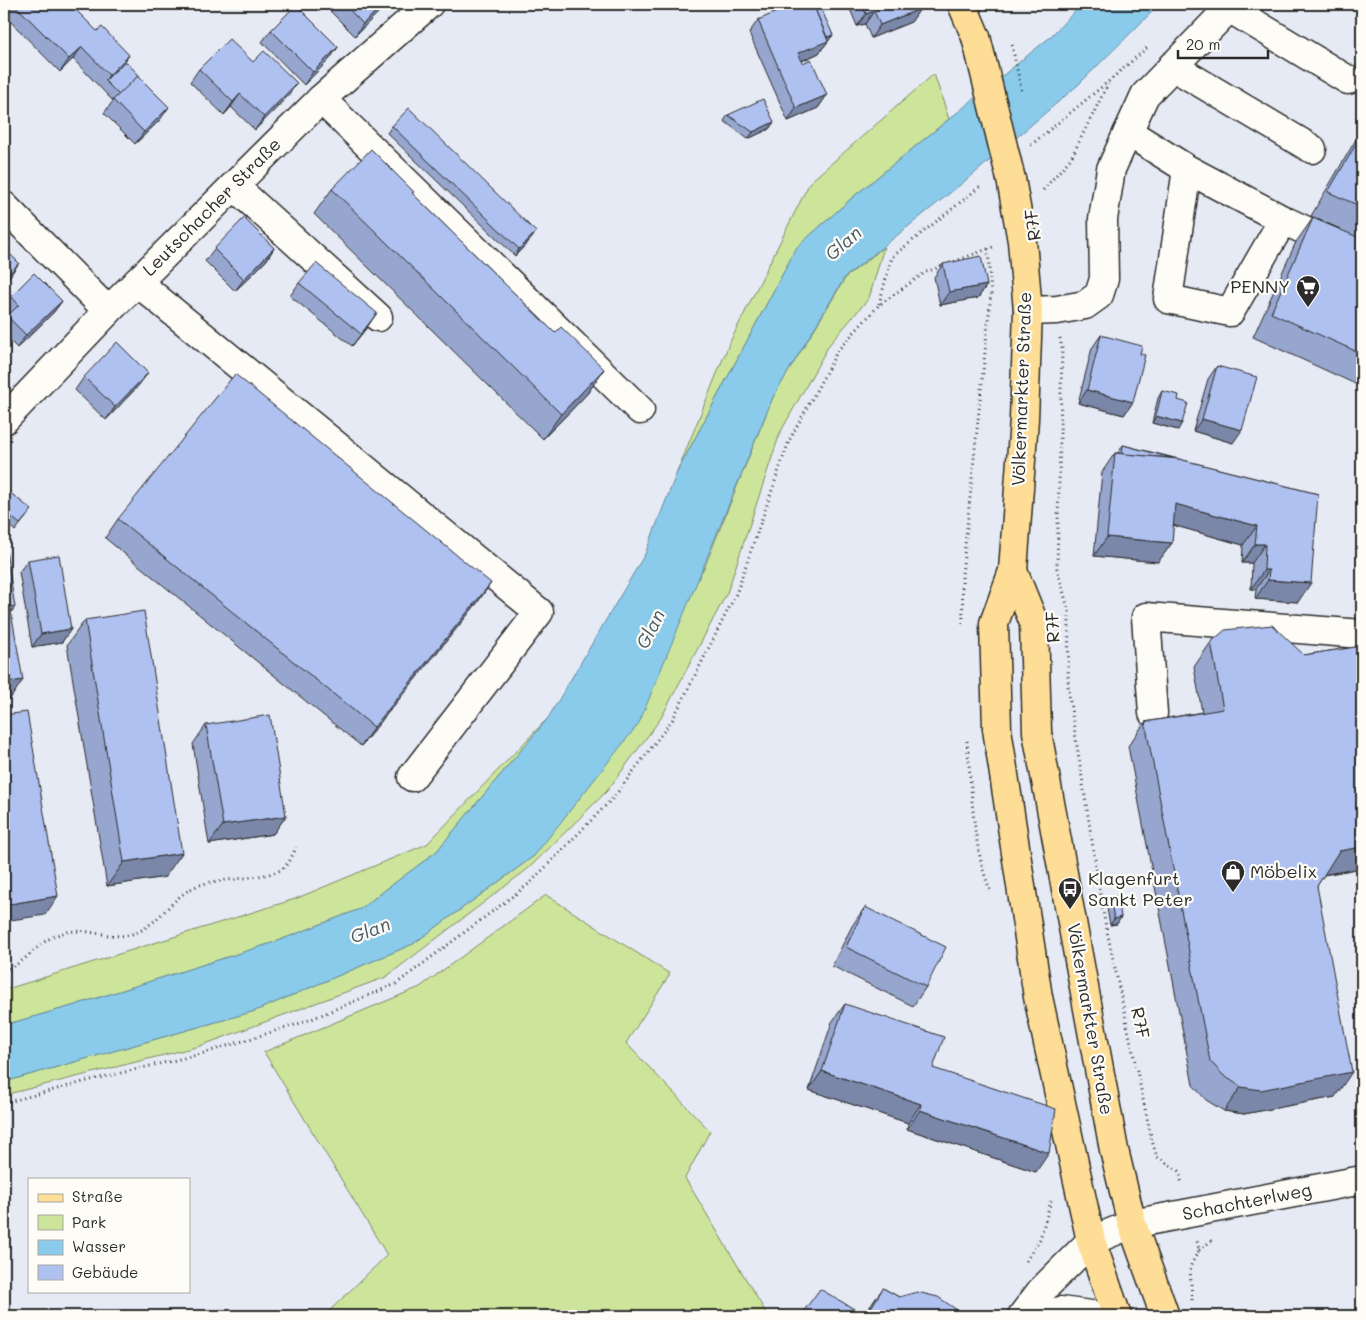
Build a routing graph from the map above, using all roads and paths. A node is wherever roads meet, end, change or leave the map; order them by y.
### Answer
1 (429, 4) edge
2 (962, 4) edge
3 (1231, 6) edge
4 (1172, 66) junction
5 (1348, 80) dead end
6 (1109, 82) dead end
7 (321, 99) junction
8 (1128, 132) junction
9 (1312, 149) dead end
10 (1187, 170) junction
11 (234, 186) junction
12 (1044, 199) dead end
13 (4, 206) edge
14 (1283, 220) junction
15 (988, 248) dead end
16 (1362, 257) edge
17 (137, 282) junction
18 (1057, 310) junction
19 (108, 311) junction
20 (1028, 311) junction
21 (378, 317) dead end
22 (640, 410) dead end
23 (4, 420) edge
24 (1013, 571) junction
25 (1362, 634) edge
26 (1153, 713) dead end
27 (412, 777) dead end
28 (296, 847) dead end
29 (4, 971) edge
30 (4, 1103) edge
31 (1179, 1172) dead end
32 (1362, 1180) edge
33 (1052, 1199) dead end
34 (1132, 1224) junction
35 (1040, 1239) dead end
36 (1091, 1241) junction
37 (1199, 1250) dead end
38 (1192, 1305) dead end
39 (1022, 1316) edge
40 (1041, 1316) edge
41 (1099, 1316) edge
42 (1117, 1316) edge
43 (1165, 1316) edge

1 - 7 street, Leutschacher Straße
2 - 20 main road, Völkermarkter Straße, bridge
3 - 4 street
3 - 5 street
4 - 8 street
4 - 9 street
6 - 12 path, R7F
7 - 11 street, Leutschacher Straße
7 - 22 street
8 - 10 street
8 - 18 street
10 - 14 street
10 - 14 street
11 - 17 street, Leutschacher Straße
11 - 21 street
13 - 19 street
14 - 16 street
15 - 30 path
17 - 19 street, Leutschacher Straße
17 - 27 street
18 - 20 street
18 - 31 path, R7F
19 - 23 street, Leutschacher Straße
20 - 24 main road, Völkermarkter Straße
24 - 34 main road, Völkermarkter Straße
24 - 36 main road, Völkermarkter Straße
25 - 26 street
28 - 29 path
32 - 34 street, Schachterlweg
33 - 35 path
34 - 36 street, Schachterlweg
34 - 43 main road, Völkermarkter Straße
36 - 39 street
36 - 42 main road, Völkermarkter Straße
37 - 38 path
40 - 41 street

